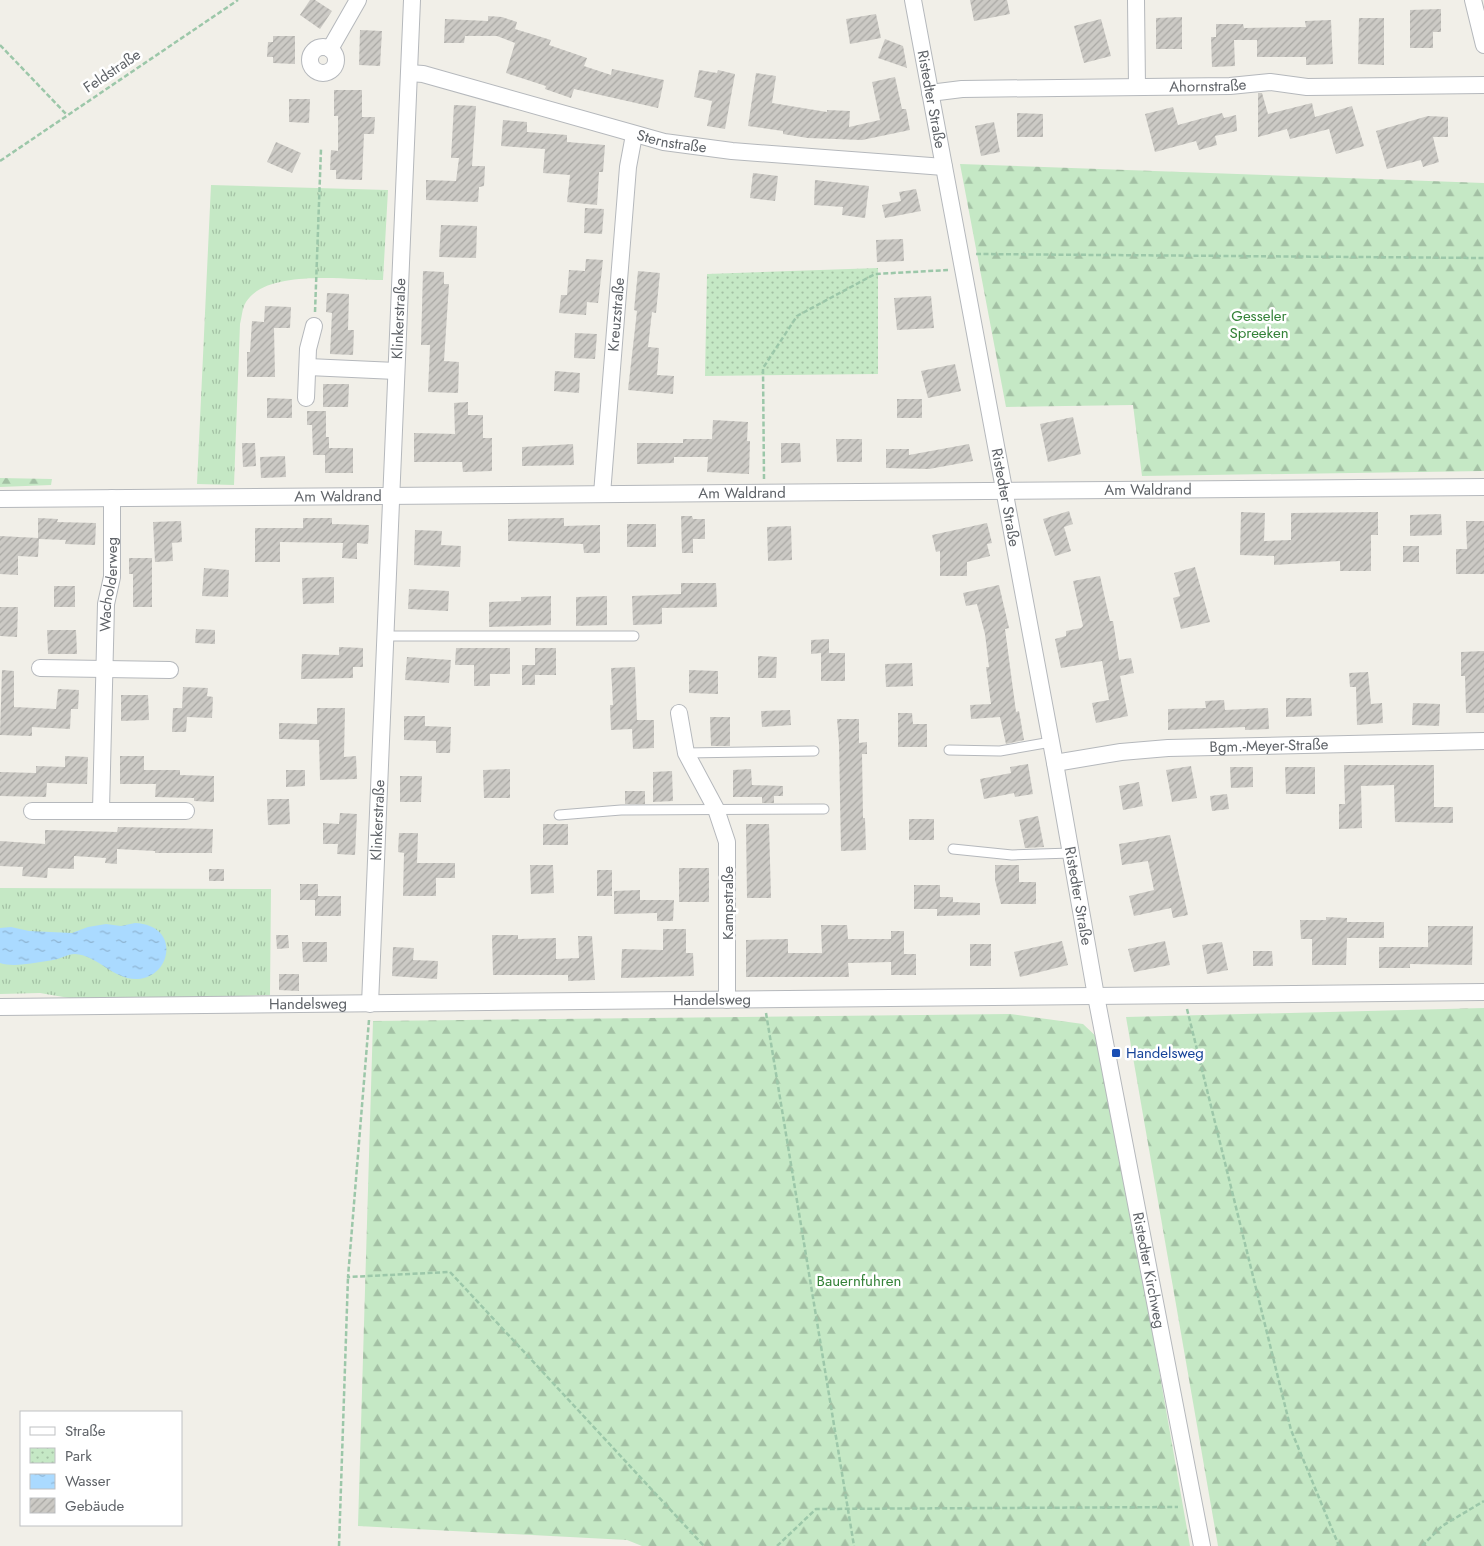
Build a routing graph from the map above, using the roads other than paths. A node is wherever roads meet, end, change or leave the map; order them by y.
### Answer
1 (358, 0) edge
2 (412, 0) edge
3 (913, 0) edge
4 (1136, 0) edge
5 (1473, 0) edge
6 (1484, 45) edge
7 (330, 49) dead end
8 (409, 73) junction
9 (1484, 85) edge
10 (1137, 86) junction
11 (930, 93) junction
12 (634, 135) junction
13 (944, 166) junction
14 (314, 326) road end
15 (308, 367) junction
16 (396, 371) junction
17 (306, 398) dead end
18 (1484, 487) edge
19 (1005, 491) junction
20 (602, 494) junction
21 (391, 496) junction
22 (112, 498) junction
23 (0, 500) edge
24 (384, 636) junction
25 (634, 636) dead end
26 (40, 668) dead end
27 (104, 669) junction
28 (170, 670) dead end
29 (679, 713) dead end
30 (1484, 740) edge
31 (1051, 742) junction
32 (949, 750) dead end
33 (814, 751) dead end
34 (686, 753) junction
35 (1055, 763) junction
36 (716, 809) junction
37 (824, 809) dead end
38 (101, 810) junction
39 (32, 811) dead end
40 (186, 811) dead end
41 (559, 815) dead end
42 (953, 849) dead end
43 (1071, 853) junction
44 (1484, 992) edge
45 (1096, 996) junction
46 (727, 1000) junction
47 (370, 1004) junction
48 (0, 1007) edge
49 (1202, 1546) edge

1 - 7 street
2 - 8 street, Klinkerstraße
3 - 11 street, Ristedter Straße
4 - 10 street
5 - 6 street
8 - 12 street, Sternstraße
8 - 16 street, Klinkerstraße
9 - 10 street, Ahornstraße
10 - 11 street, Ahornstraße
11 - 13 street, Ristedter Straße
12 - 13 street, Sternstraße
12 - 20 street, Kreuzstraße
13 - 19 street, Ristedter Straße
14 - 15 street
15 - 16 street
15 - 17 street
16 - 21 street, Klinkerstraße
18 - 19 street, Am Waldrand
19 - 20 street, Am Waldrand
19 - 31 street, Ristedter Straße
20 - 21 street, Am Waldrand
21 - 22 street, Am Waldrand
21 - 24 street, Klinkerstraße
22 - 23 street, Am Waldrand
22 - 27 street, Wacholderweg
24 - 25 lane
24 - 47 street, Klinkerstraße
26 - 27 street
27 - 28 street
27 - 38 street, Wacholderweg
29 - 34 street, Kampstraße
30 - 35 street, Bgm.-Meyer-Straße
31 - 32 lane
31 - 35 street, Ristedter Straße
33 - 34 lane
34 - 36 street, Kampstraße
35 - 43 street, Ristedter Straße
36 - 37 lane
36 - 41 lane
36 - 46 street, Kampstraße
38 - 39 street
38 - 40 street
42 - 43 lane
43 - 45 street, Ristedter Straße
44 - 45 street, Handelsweg
45 - 46 street, Handelsweg
45 - 49 street, Ristedter Kirchweg
46 - 47 street, Handelsweg
47 - 48 street, Handelsweg

